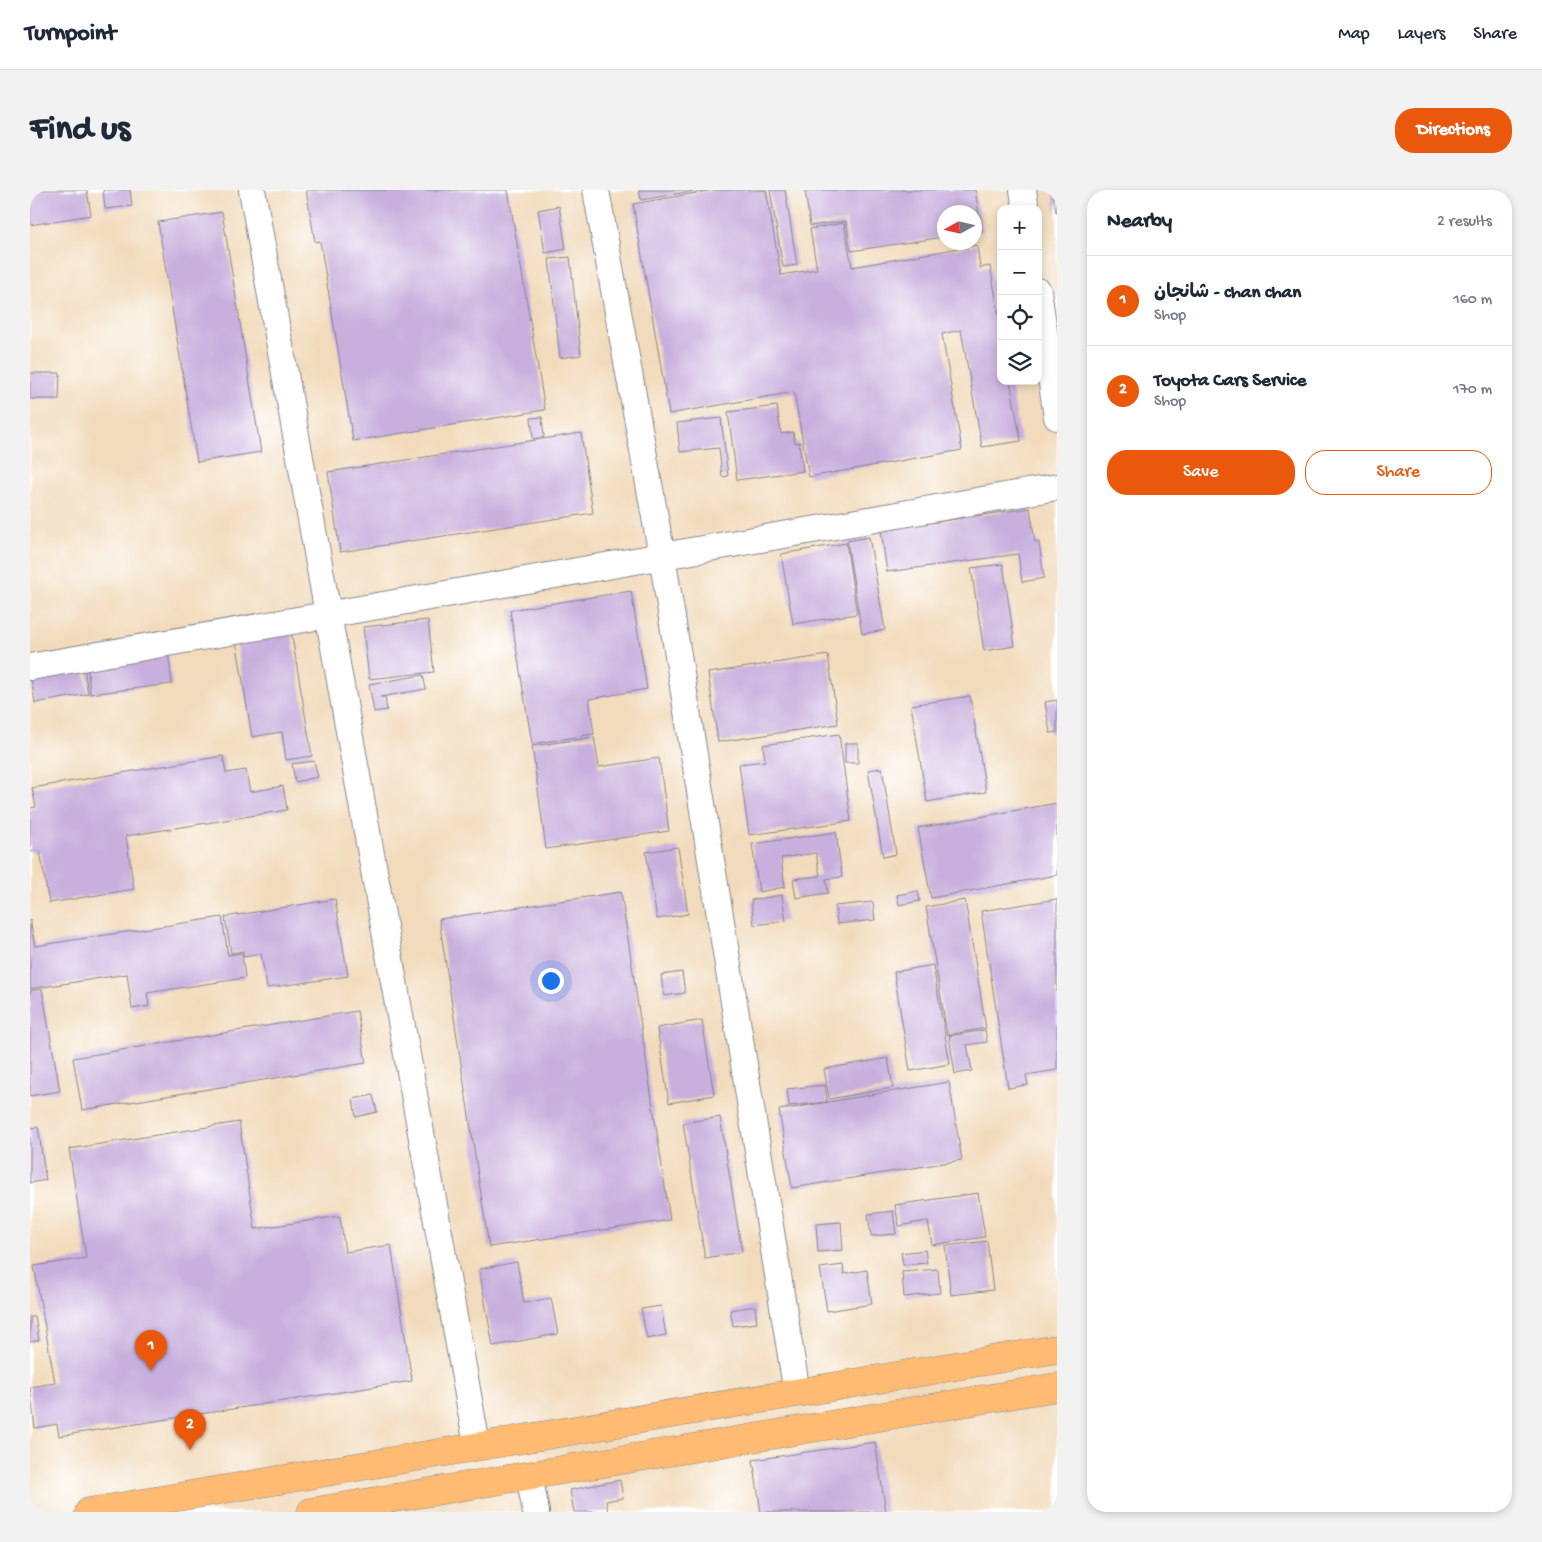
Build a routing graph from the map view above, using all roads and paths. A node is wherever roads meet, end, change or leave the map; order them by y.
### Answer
1 (252, 190) edge
2 (596, 190) edge
3 (1023, 190) edge
4 (1025, 205) edge
5 (1039, 295) edge
6 (1057, 417) edge
7 (1057, 487) edge
8 (662, 556) junction
9 (329, 615) junction
10 (30, 667) edge
11 (1057, 1349) edge
12 (1057, 1387) edge
13 (797, 1393) junction
14 (477, 1445) junction
15 (530, 1475) junction
16 (90, 1512) edge
17 (311, 1512) edge
18 (536, 1512) edge

1 - 9 lane
2 - 8 lane
3 - 4 lane
5 - 6 lane
7 - 8 lane
8 - 9 lane
8 - 13 lane
9 - 10 lane
9 - 14 lane
11 - 13 main road
12 - 15 main road
13 - 14 main road
14 - 16 main road
15 - 17 main road
15 - 18 lane

